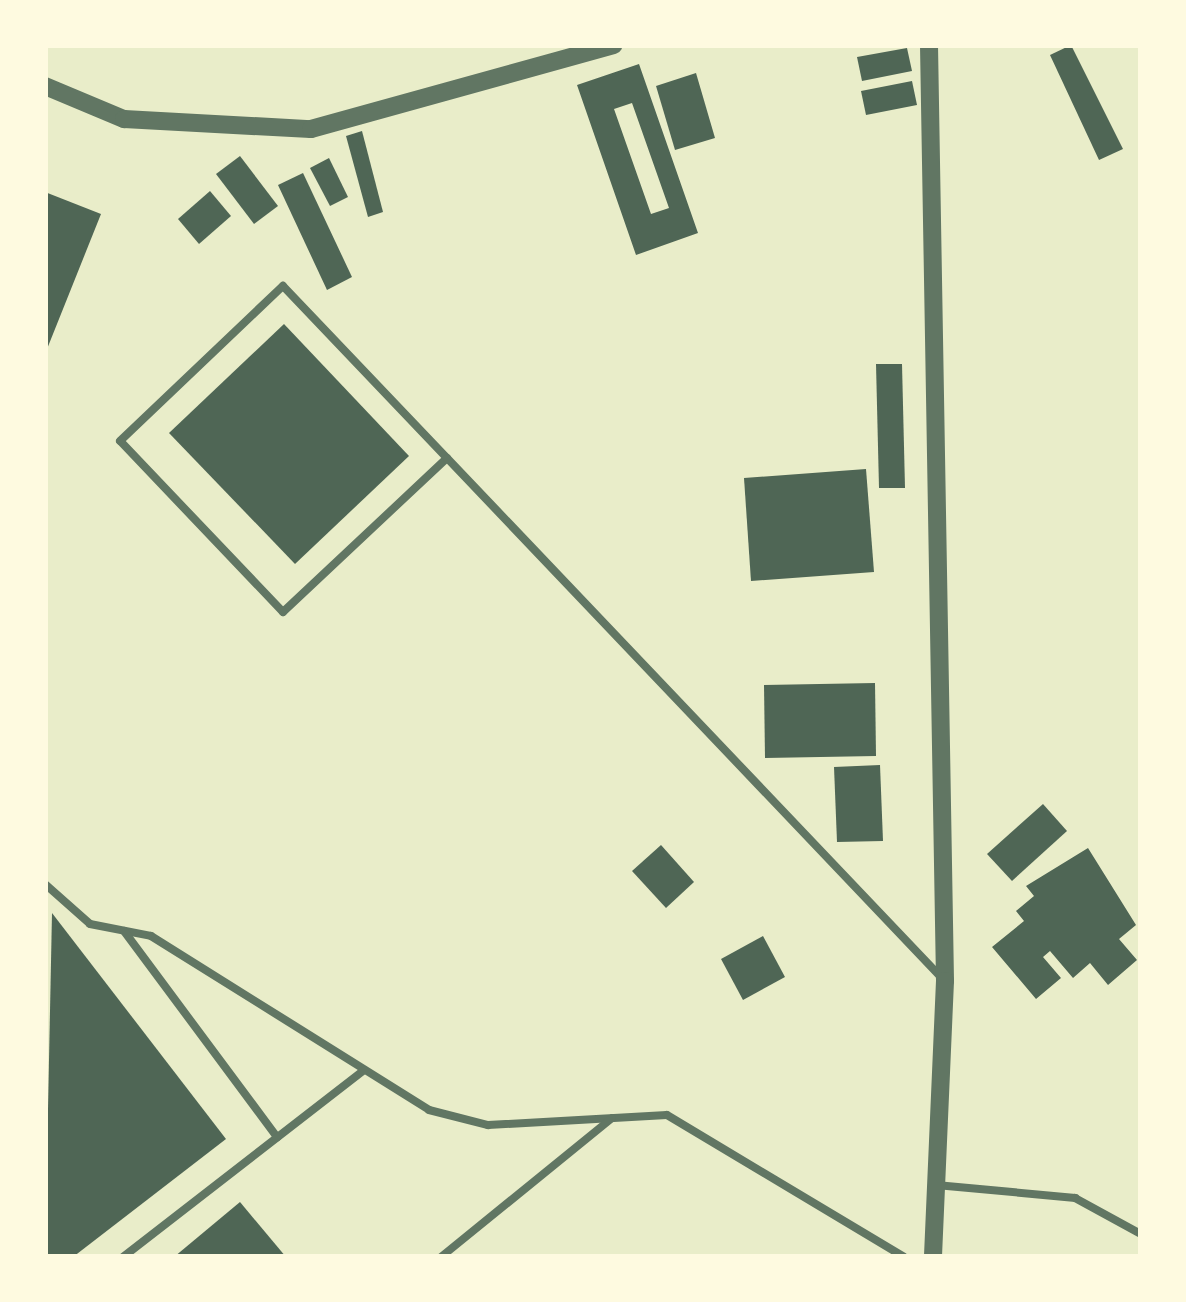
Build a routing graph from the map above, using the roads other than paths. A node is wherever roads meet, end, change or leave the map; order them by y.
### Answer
1 (614, 45) edge
2 (929, 45) edge
3 (45, 86) edge
4 (447, 458) junction
5 (45, 884) edge
6 (124, 930) junction
7 (945, 981) junction
8 (364, 1070) junction
9 (613, 1117) junction
10 (277, 1137) junction
11 (936, 1185) junction
12 (1141, 1234) edge
13 (123, 1257) edge
14 (441, 1257) edge
15 (904, 1257) edge
16 (933, 1257) edge

1 - 3 street
2 - 7 street
4 - 4 lane
4 - 7 lane
5 - 6 lane
6 - 8 lane
6 - 10 lane
7 - 11 street
8 - 9 lane
8 - 10 lane
9 - 14 lane
9 - 15 lane
10 - 13 lane
11 - 12 lane
11 - 16 street

